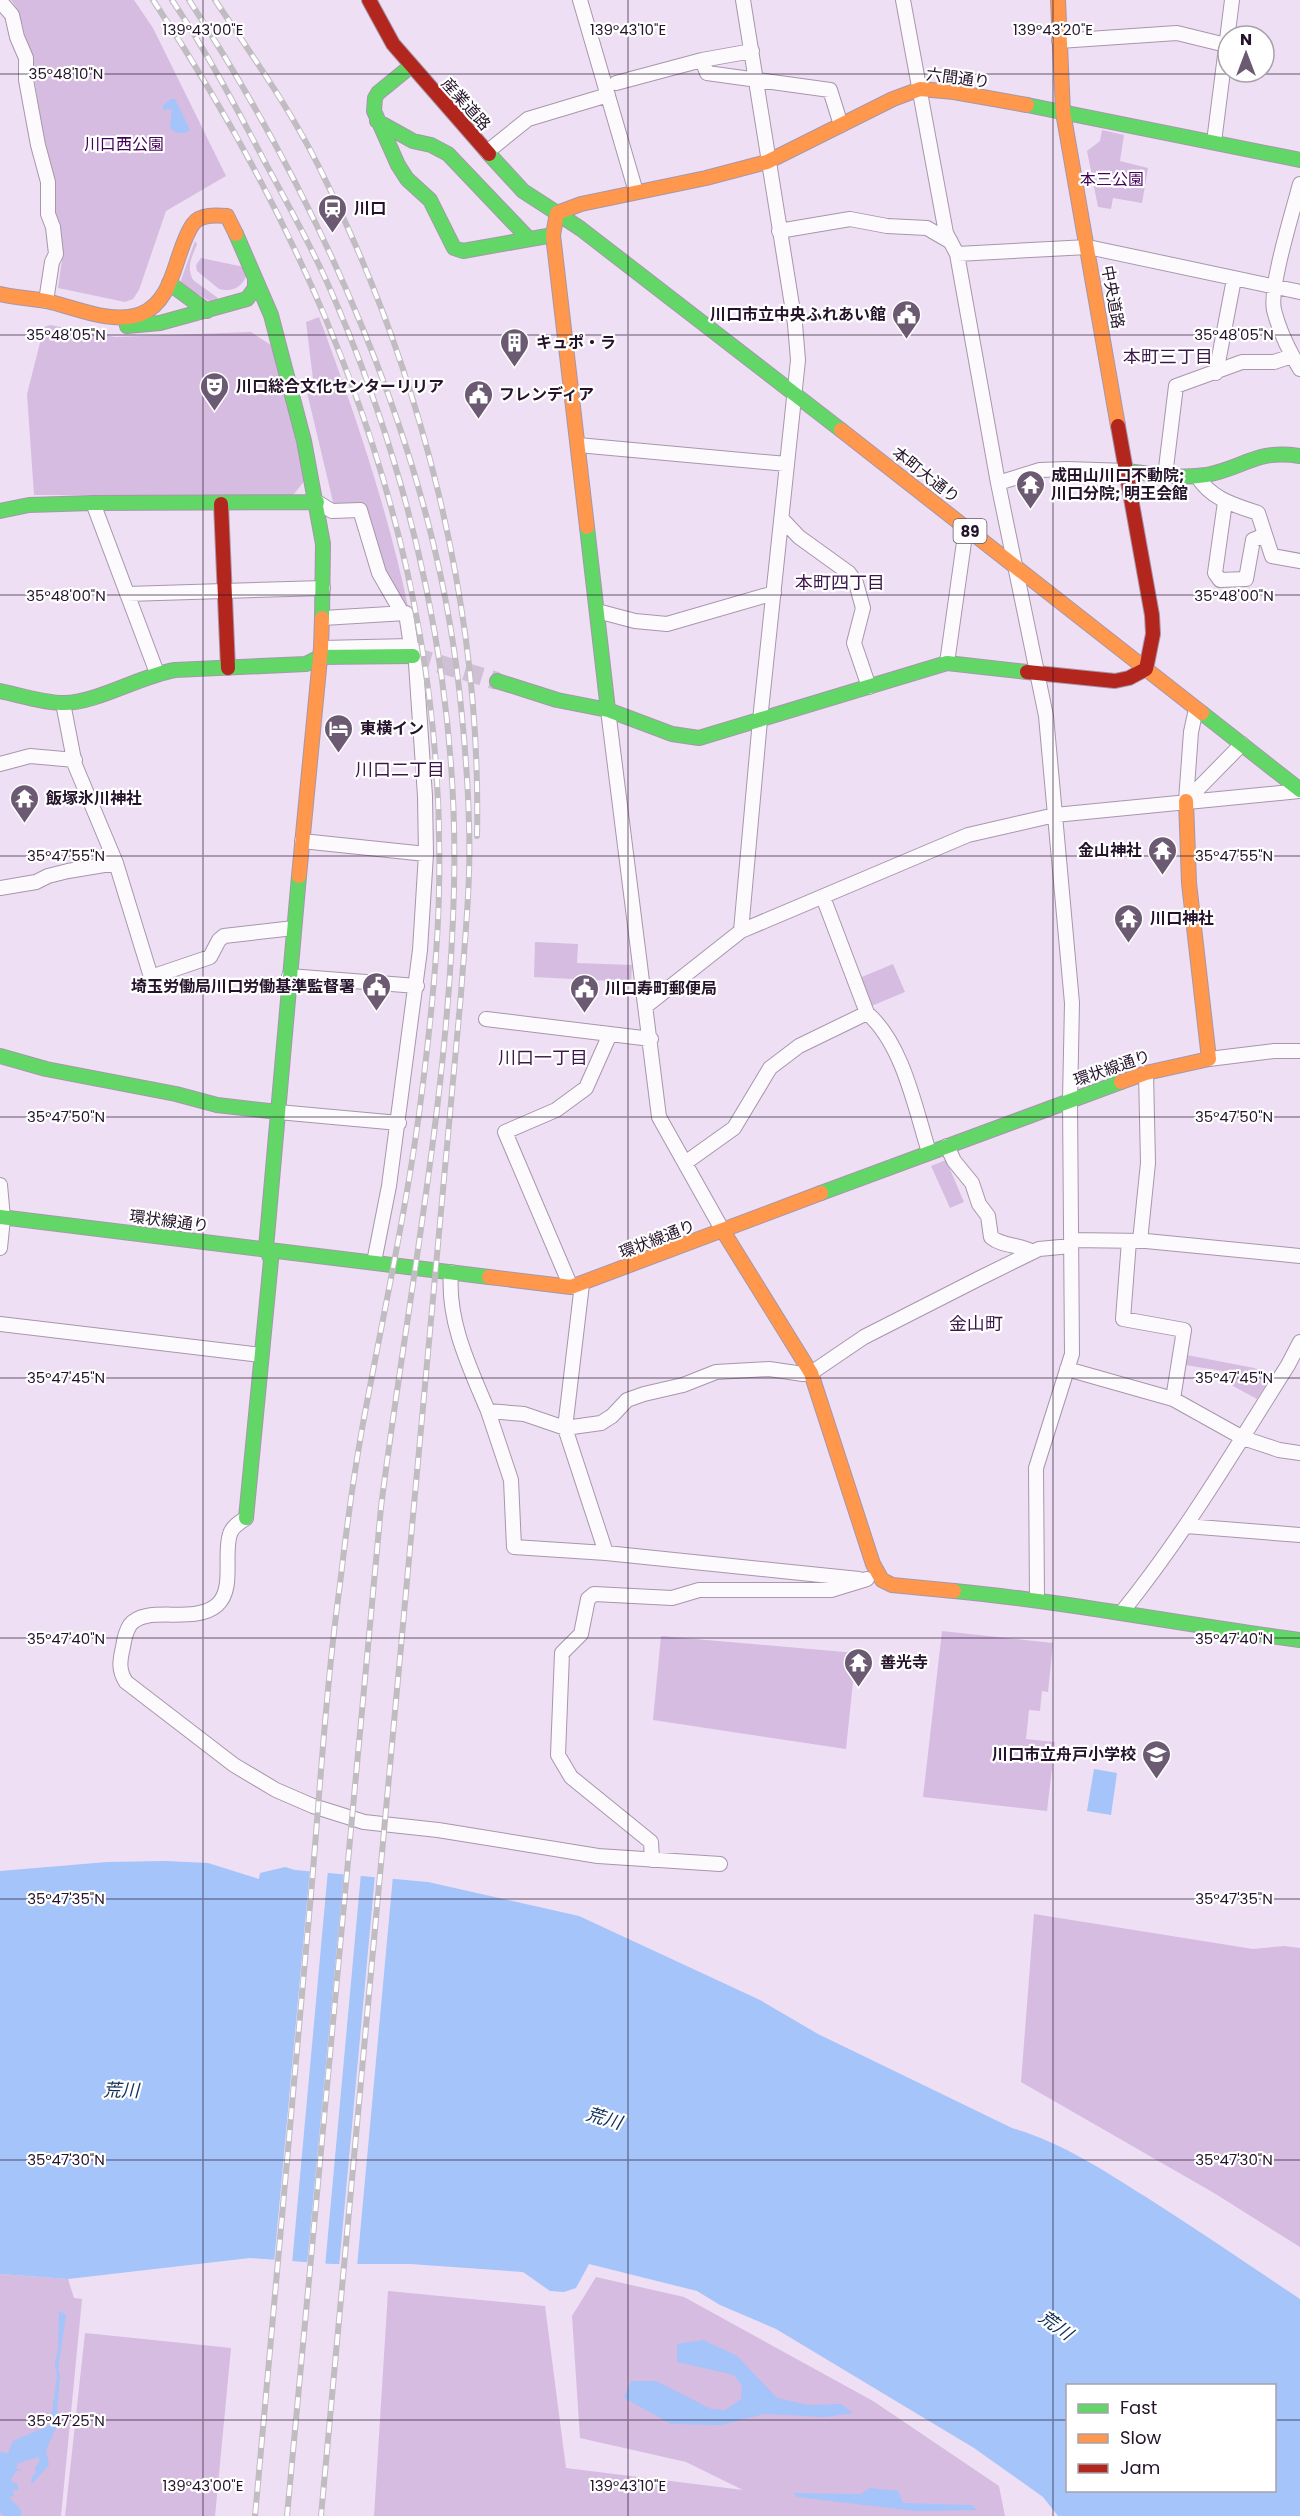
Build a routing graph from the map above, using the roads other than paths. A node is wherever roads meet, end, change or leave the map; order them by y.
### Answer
1 (580, 0) edge
2 (742, 0) edge
3 (903, 0) edge
4 (1058, 0) edge
5 (1232, 0) edge
6 (0, 1) edge
7 (367, 2) edge
8 (1229, 24) edge
9 (1059, 41) junction
10 (1216, 43) edge
11 (752, 51) junction
12 (702, 60) junction
13 (411, 66) junction
14 (756, 81) junction
15 (616, 83) dead end
16 (1221, 84) edge
17 (920, 89) junction
18 (608, 95) junction
19 (1063, 111) junction
20 (377, 121) junction
21 (841, 125) junction
22 (1214, 142) junction
23 (487, 152) junction
24 (1300, 160) edge
25 (767, 162) junction
26 (1300, 184) edge
27 (636, 192) junction
28 (557, 213) junction
29 (779, 231) junction
30 (553, 235) junction
31 (529, 239) junction
32 (1088, 247) junction
33 (954, 248) junction
34 (255, 278) junction
35 (1233, 279) junction
36 (169, 283) junction
37 (1274, 287) junction
38 (1300, 292) edge
39 (3, 295) edge
40 (247, 299) junction
41 (46, 301) junction
42 (207, 310) junction
43 (280, 351) junction
44 (1292, 356) junction
45 (1300, 369) edge
46 (1216, 373) junction
47 (794, 394) junction
48 (578, 445) junction
49 (1300, 456) edge
50 (787, 464) junction
51 (1127, 471) junction
52 (1166, 476) junction
53 (1197, 476) junction
54 (998, 483) junction
55 (317, 502) junction
56 (1225, 502) junction
57 (93, 503) junction
58 (221, 504) junction
59 (0, 511) edge
60 (782, 519) junction
61 (966, 528) junction
62 (1264, 535) junction
63 (1300, 561) edge
64 (1014, 564) junction
65 (323, 588) junction
66 (225, 591) junction
67 (774, 593) junction
68 (127, 594) junction
69 (597, 611) junction
70 (402, 613) junction
71 (323, 618) junction
72 (413, 656) junction
73 (320, 657) junction
74 (947, 663) junction
75 (228, 668) junction
76 (1146, 669) junction
77 (157, 673) junction
78 (1038, 673) junction
79 (497, 681) tunnel mouth
80 (869, 687) junction
81 (0, 691) edge
82 (63, 703) junction
83 (1196, 709) junction
84 (608, 710) junction
85 (760, 720) junction
86 (1242, 744) junction
87 (75, 760) junction
88 (0, 764) edge
89 (1300, 790) edge
90 (1186, 801) junction
91 (1055, 815) junction
92 (302, 841) junction
93 (426, 854) junction
94 (116, 863) junction
95 (0, 888) edge
96 (823, 897) junction
97 (294, 928) junction
98 (741, 932) junction
99 (289, 976) junction
100 (417, 986) junction
101 (646, 1006) junction
102 (867, 1013) junction
103 (486, 1019) dead end
104 (610, 1034) junction
105 (651, 1039) junction
106 (1300, 1051) edge
107 (1209, 1059) junction
108 (1, 1060) edge
109 (1146, 1073) junction
110 (1070, 1100) junction
111 (278, 1112) junction
112 (399, 1123) junction
113 (947, 1146) junction
114 (929, 1152) junction
115 (685, 1163) junction
116 (0, 1185) edge
117 (2, 1217) edge
118 (723, 1231) junction
119 (1135, 1241) junction
120 (1071, 1243) junction
121 (0, 1248) edge
122 (266, 1248) junction
123 (1034, 1252) junction
124 (1300, 1256) edge
125 (374, 1262) junction
126 (451, 1272) junction
127 (577, 1286) junction
128 (0, 1324) edge
129 (1300, 1342) edge
130 (261, 1355) junction
131 (1067, 1369) junction
132 (811, 1373) junction
133 (1173, 1398) junction
134 (488, 1411) junction
135 (565, 1428) junction
136 (1243, 1438) junction
137 (1300, 1453) edge
138 (1186, 1526) junction
139 (1300, 1535) edge
140 (606, 1553) junction
141 (867, 1579) junction
142 (882, 1580) junction
143 (1036, 1599) junction
144 (1122, 1612) junction
145 (1300, 1640) edge
146 (652, 1860) junction
147 (720, 1864) dead end

1 - 18 street
2 - 11 street
3 - 17 street
4 - 9 street, 中央道路
5 - 8 street
6 - 41 street
7 - 13 street, 産業道路
9 - 10 street
9 - 19 street, 中央道路
11 - 12 street
11 - 14 street
12 - 14 street
12 - 15 street
13 - 20 street
13 - 23 street, 産業道路
14 - 21 street
14 - 25 street
16 - 22 street
17 - 19 street, 六間通り
17 - 21 street, 六間通り
17 - 33 street
18 - 23 street
18 - 27 street
19 - 22 street, 六間通り
19 - 32 street, 中央道路
20 - 31 street
20 - 31 street
21 - 25 street, 六間通り
22 - 24 street, 六間通り
23 - 28 street, 産業道路
25 - 27 street, 六間通り
25 - 29 street
26 - 37 street
27 - 28 street, 六間通り
28 - 30 street
28 - 47 street, 本町大通り / 89
29 - 33 street
29 - 47 street
30 - 31 street
30 - 48 street
32 - 33 street
32 - 35 street
32 - 51 street, 中央道路
33 - 54 street
34 - 36 street
34 - 40 street
34 - 43 street
35 - 37 street
35 - 46 street
36 - 41 street
36 - 42 street
37 - 38 street
37 - 44 street
39 - 41 street
39 - 42 street
40 - 42 street
40 - 43 street
43 - 55 street
44 - 45 street
44 - 46 street
46 - 52 street
47 - 50 street
47 - 61 street, 本町大通り / 89
48 - 50 street
48 - 69 street
49 - 53 street
50 - 60 street
51 - 52 street
51 - 54 street
51 - 76 street, 中央道路
52 - 53 street
53 - 56 street
54 - 64 street
55 - 58 street
55 - 65 street
55 - 70 street
56 - 62 street
56 - 62 street
57 - 58 street
57 - 59 street
57 - 68 street
58 - 66 street
60 - 67 street
60 - 80 street
61 - 64 street, 本町大通り / 89
61 - 74 street
62 - 63 street
64 - 76 street, 本町大通り / 89
64 - 78 street
65 - 66 street
65 - 71 street
66 - 68 street
66 - 75 street
67 - 69 street
67 - 85 street
68 - 77 street
69 - 84 street
70 - 71 street
70 - 72 street
71 - 73 street
72 - 73 street
72 - 73 street
72 - 93 street
73 - 75 street
73 - 92 street
74 - 78 street
74 - 80 street
75 - 77 street
76 - 78 street
76 - 83 street, 本町大通り / 89
77 - 82 street
78 - 91 street
79 - 84 street
80 - 85 street
81 - 82 street
82 - 87 street
83 - 86 street, 本町大通り / 89
83 - 90 street
84 - 85 street
84 - 101 street
85 - 98 street
86 - 89 street, 本町大通り / 89
86 - 90 street
87 - 88 street
87 - 94 street
89 - 90 street
90 - 91 street
90 - 107 street
91 - 96 street
91 - 110 street
92 - 93 street
92 - 97 street
93 - 100 street
94 - 95 street
94 - 97 street
96 - 98 street
96 - 102 street
97 - 99 street
98 - 101 street
99 - 100 street
99 - 111 street
100 - 112 street
101 - 105 street
102 - 114 street
102 - 115 street
103 - 104 street
104 - 105 street
104 - 127 street
105 - 115 street
106 - 107 street, 環状線通り
107 - 109 street, 環状線通り
108 - 111 street
109 - 110 street, 環状線通り
109 - 119 street
110 - 113 street, 環状線通り
110 - 120 street
111 - 112 street
111 - 122 street
112 - 125 street
113 - 114 street, 環状線通り
113 - 123 street
114 - 118 street, 環状線通り
115 - 118 street
116 - 117 street
117 - 121 street
117 - 122 street, 環状線通り
118 - 127 street, 環状線通り
118 - 132 street
119 - 120 street
119 - 124 street
119 - 133 street
120 - 123 street
120 - 131 street
122 - 125 street, 環状線通り
122 - 130 street
123 - 132 street
125 - 126 street, 環状線通り
126 - 127 street, 環状線通り
126 - 134 street
127 - 135 street
128 - 130 street
129 - 136 street
130 - 146 street
131 - 133 street
131 - 143 street
132 - 135 street
132 - 142 street
133 - 136 street
134 - 135 street
134 - 140 street
135 - 140 street
136 - 137 street
136 - 138 street
138 - 139 street
138 - 144 street
140 - 141 street
141 - 142 street
141 - 146 street
142 - 143 street
143 - 144 street
144 - 145 street
146 - 147 street

